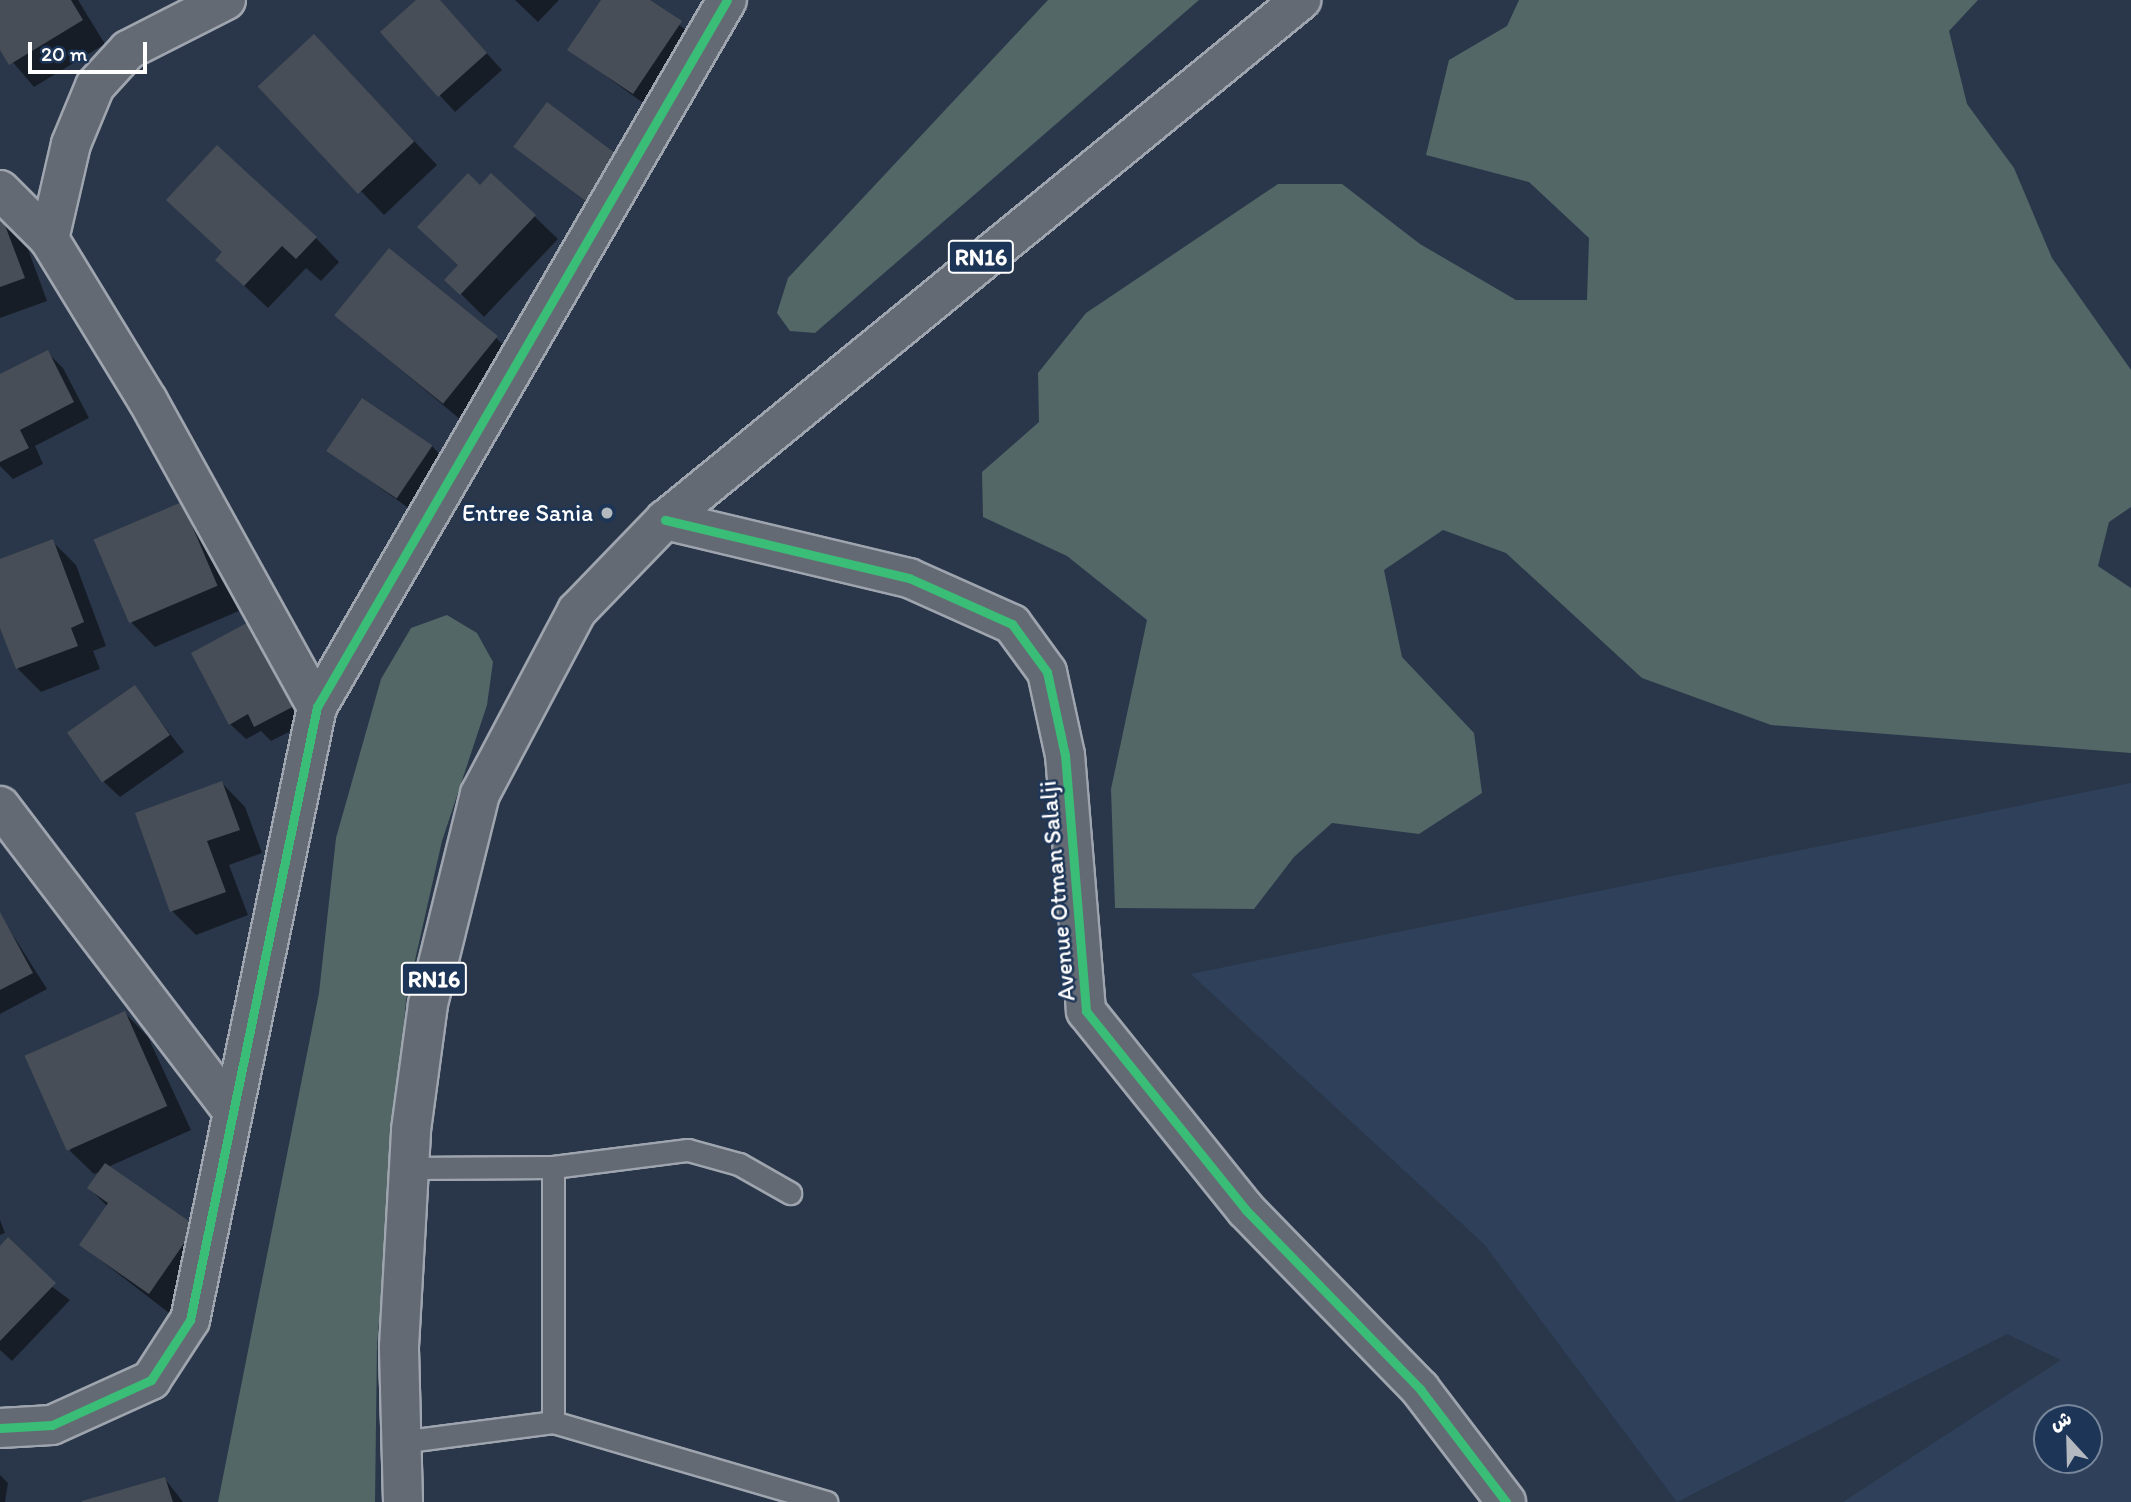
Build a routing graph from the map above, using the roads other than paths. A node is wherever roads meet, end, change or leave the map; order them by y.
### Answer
1 (226, 0) edge
2 (727, 0) edge
3 (1301, 0) edge
4 (0, 190) edge
5 (49, 239) junction
6 (665, 520) junction
7 (317, 707) junction
8 (0, 806) edge
9 (230, 1108) junction
10 (553, 1167) junction
11 (409, 1168) junction
12 (790, 1193) dead end
13 (553, 1422) junction
14 (0, 1428) edge
15 (400, 1442) junction
16 (402, 1502) edge
17 (827, 1502) edge
18 (1506, 1502) edge

1 - 5 street
2 - 7 street
3 - 6 street, RN16
4 - 5 street
5 - 7 street
6 - 11 street, RN16
6 - 18 street, Avenue Otman Salalji
7 - 9 street
8 - 9 street
9 - 14 street
10 - 11 lane
10 - 12 lane
10 - 13 lane
11 - 15 street, RN16
13 - 15 lane
13 - 17 lane
15 - 16 street, RN16

